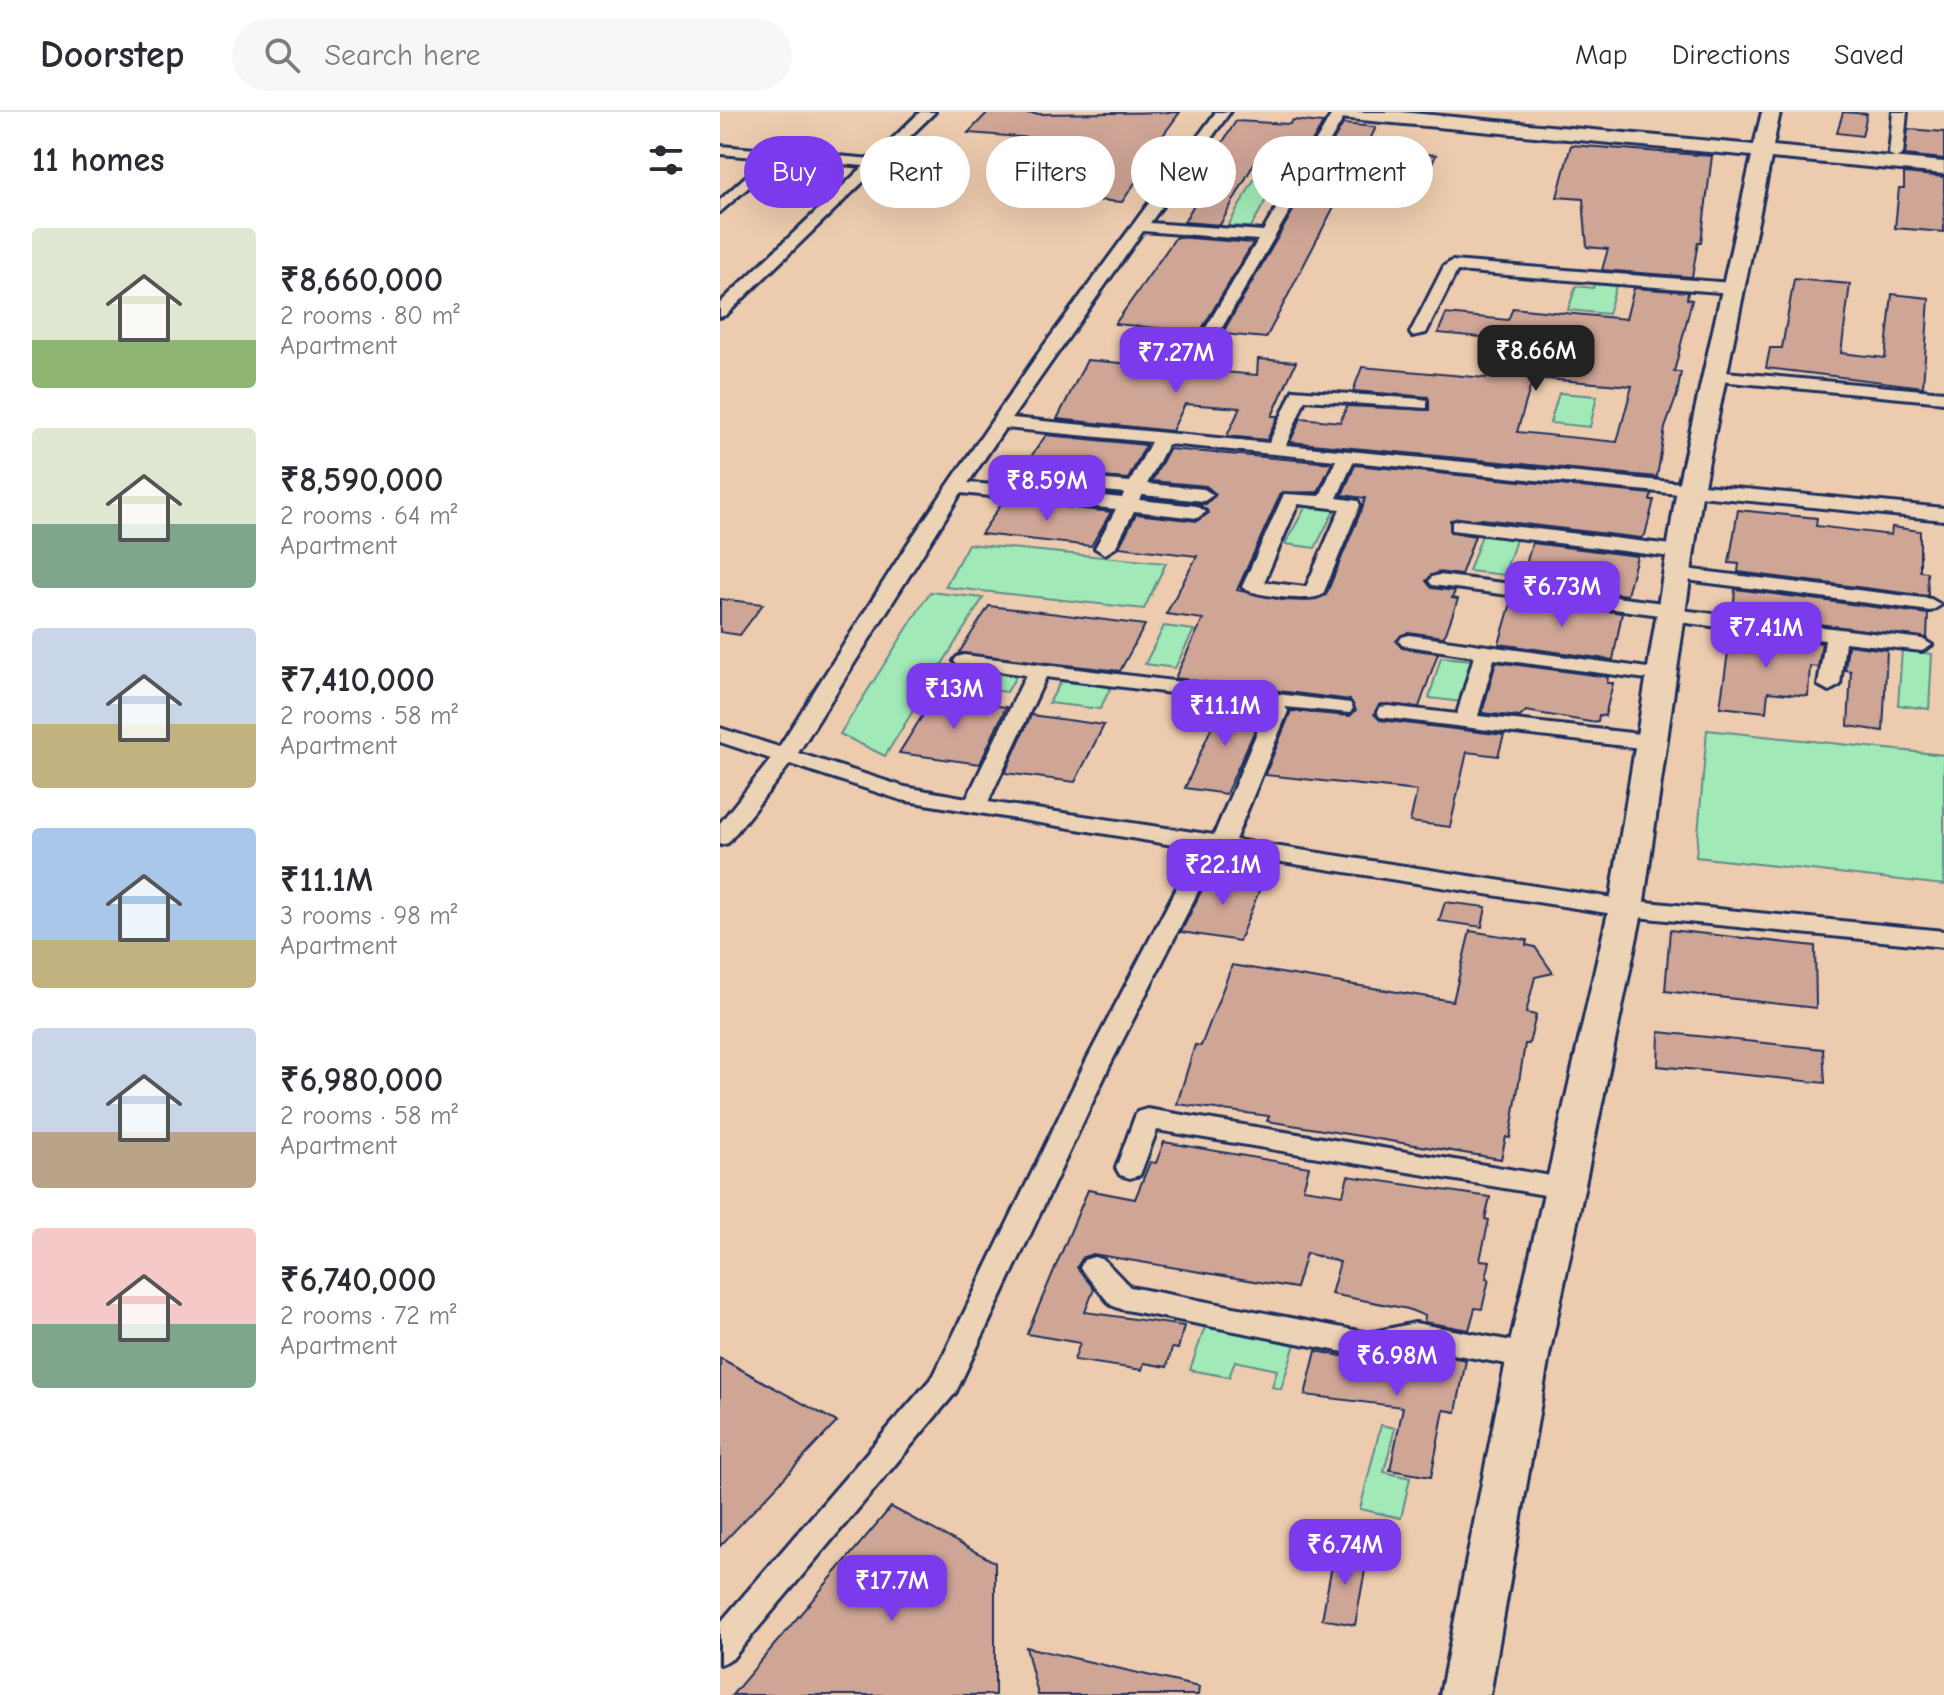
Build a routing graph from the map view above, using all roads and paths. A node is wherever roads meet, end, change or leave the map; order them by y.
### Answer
1 (928, 112) edge
2 (1223, 112) edge
3 (1340, 112) edge
4 (1431, 112) edge
5 (1900, 112) edge
6 (1766, 135) edge
7 (903, 136) edge
8 (720, 150) edge
9 (744, 152) edge
10 (1896, 154) junction
11 (1944, 158) edge
12 (1944, 168) edge
13 (860, 177) edge
14 (744, 186) edge
15 (720, 208) edge
16 (1137, 226) junction
17 (1267, 236) junction
18 (1732, 288) junction
19 (720, 312) edge
20 (1418, 333) dead end
21 (1196, 358) dead end
22 (1714, 376) junction
23 (1944, 397) edge
24 (1421, 404) dead end
25 (1000, 422) junction
26 (1162, 438) junction
27 (1276, 448) junction
28 (1347, 455) junction
29 (956, 487) junction
30 (1690, 487) junction
31 (1132, 496) junction
32 (1326, 502) junction
33 (1200, 503) dead end
34 (1944, 514) edge
35 (1459, 526) dead end
36 (1105, 548) dead end
37 (1678, 563) junction
38 (1439, 581) dead end
39 (1931, 605) dead end
40 (1671, 613) junction
41 (1836, 635) junction
42 (1409, 641) dead end
43 (1922, 645) dead end
44 (1486, 651) junction
45 (964, 661) dead end
46 (1039, 670) junction
47 (1662, 675) junction
48 (1829, 685) dead end
49 (1342, 708) dead end
50 (1277, 711) dead end
51 (1388, 712) dead end
52 (1466, 721) junction
53 (720, 735) edge
54 (1649, 742) junction
55 (784, 757) junction
56 (974, 807) junction
57 (720, 838) edge
58 (1217, 843) junction
59 (1626, 908) junction
60 (1944, 939) edge
61 (1130, 1168) dead end
62 (1563, 1188) junction
63 (1094, 1268) dead end
64 (1528, 1356) junction
65 (720, 1648) edge
66 (1465, 1695) edge

1 - 7 street
2 - 16 street
3 - 6 street
3 - 17 street
4 - 6 street
5 - 10 street
6 - 10 street
6 - 12 street
6 - 18 street
8 - 9 street
10 - 11 street
13 - 19 street
14 - 15 street
16 - 17 street
16 - 25 street
17 - 21 street
18 - 20 street
18 - 22 street
22 - 23 street
22 - 30 street
24 - 27 street
25 - 26 street
25 - 29 street
26 - 27 street
26 - 31 street
27 - 28 street
28 - 30 street
28 - 32 street
29 - 31 street
29 - 55 street
30 - 34 street
30 - 37 street
31 - 33 street
31 - 36 street
32 - 32 street
35 - 37 street
37 - 39 street
37 - 40 street
38 - 40 street
40 - 41 street
40 - 47 street
41 - 43 street
41 - 48 street
42 - 44 street
44 - 47 street
44 - 52 street
45 - 46 street
46 - 49 street
46 - 56 street
47 - 54 street
50 - 58 street
51 - 52 street
52 - 54 street
53 - 55 street
54 - 59 street
55 - 56 street
55 - 57 street
56 - 58 street
58 - 59 street
58 - 65 street
59 - 60 street
59 - 62 street
61 - 62 street
62 - 64 street
63 - 64 street
64 - 66 street

